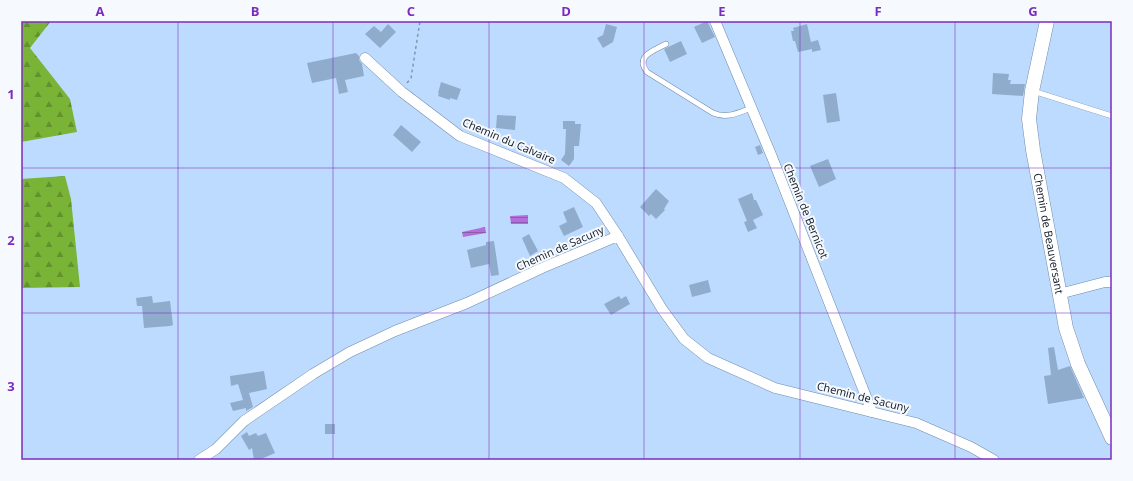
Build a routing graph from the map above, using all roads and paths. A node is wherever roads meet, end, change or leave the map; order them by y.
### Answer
1 (420, 21) edge
2 (715, 21) edge
3 (1047, 21) edge
4 (666, 44) dead end
5 (365, 58) dead end
6 (1032, 90) junction
7 (402, 92) junction
8 (751, 108) junction
9 (1112, 116) edge
10 (618, 236) junction
11 (1112, 282) edge
12 (1059, 294) junction
13 (872, 412) junction
14 (1112, 438) edge
15 (199, 460) edge
16 (994, 460) edge

1 - 7 path
2 - 8 street, Chemin de Bernicot
3 - 6 street, Chemin de Beauversant
4 - 8 lane
5 - 7 street, Chemin du Calvaire
6 - 9 lane
6 - 12 street, Chemin de Beauversant
7 - 10 street, Chemin du Calvaire
8 - 13 street, Chemin de Bernicot
10 - 13 street, Chemin de Sacuny
10 - 15 street, Chemin de Sacuny
11 - 12 street
12 - 14 street, Chemin de Beauversant
13 - 16 street, Chemin de Sacuny

